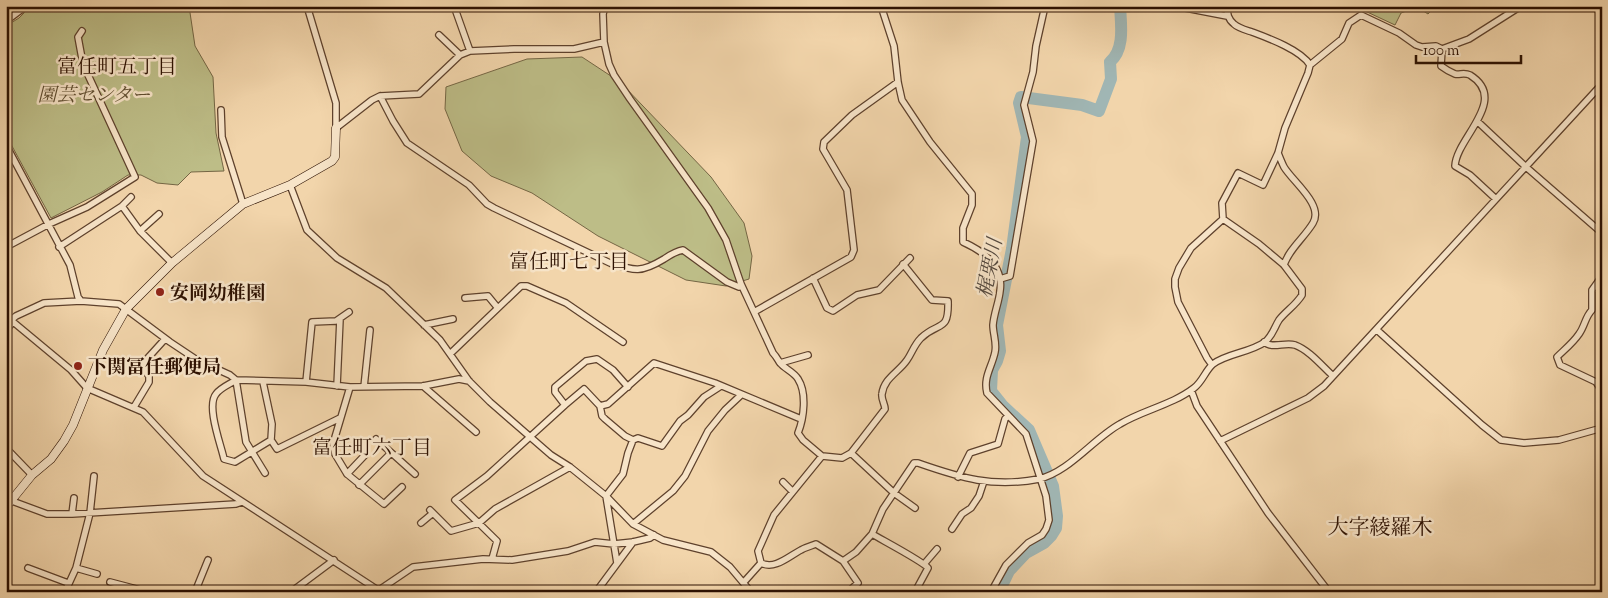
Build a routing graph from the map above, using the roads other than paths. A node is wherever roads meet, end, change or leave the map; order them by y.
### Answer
1 (26, 6) edge
2 (307, 6) edge
3 (454, 6) edge
4 (605, 6) edge
5 (881, 6) edge
6 (1045, 6) edge
7 (1175, 6) edge
8 (1227, 6) edge
9 (1521, 6) edge
10 (1227, 16) junction
11 (6, 21) edge
12 (82, 31) dead end
13 (439, 35) dead end
14 (604, 42) junction
15 (1442, 49) junction
16 (470, 51) junction
17 (460, 55) junction
18 (1310, 65) junction
19 (898, 82) junction
20 (1602, 84) edge
21 (380, 96) junction
22 (221, 110) dead end
23 (1477, 121) junction
24 (336, 128) junction
25 (6, 145) edge
26 (1278, 153) junction
27 (1526, 167) junction
28 (290, 185) junction
29 (131, 197) dead end
30 (1496, 199) junction
31 (243, 204) junction
32 (122, 206) junction
33 (159, 214) dead end
34 (1222, 219) junction
35 (49, 224) junction
36 (140, 231) junction
37 (1602, 233) edge
38 (6, 247) edge
39 (60, 247) junction
40 (910, 258) dead end
41 (172, 263) junction
42 (904, 264) junction
43 (1284, 266) junction
44 (1602, 276) edge
45 (813, 278) junction
46 (1000, 279) junction
47 (741, 284) junction
48 (465, 298) dead end
49 (81, 301) junction
50 (497, 307) junction
51 (126, 309) junction
52 (349, 312) dead end
53 (754, 312) junction
54 (10, 319) edge
55 (340, 319) junction
56 (453, 319) dead end
57 (424, 325) junction
58 (6, 330) edge
59 (370, 330) dead end
60 (1376, 330) junction
61 (165, 338) junction
62 (623, 342) dead end
63 (1264, 342) junction
64 (451, 353) junction
65 (808, 355) dead end
66 (780, 363) junction
67 (1212, 365) junction
68 (1333, 376) junction
69 (236, 380) junction
70 (469, 381) junction
71 (263, 382) junction
72 (306, 382) junction
73 (337, 386) junction
74 (423, 386) junction
75 (720, 386) junction
76 (364, 387) junction
77 (628, 387) junction
78 (87, 388) junction
79 (350, 388) junction
80 (1191, 390) junction
81 (1602, 391) edge
82 (741, 395) junction
83 (564, 405) junction
84 (600, 406) junction
85 (134, 407) junction
86 (1008, 416) junction
87 (340, 418) junction
88 (801, 419) junction
89 (1602, 428) edge
90 (476, 432) dead end
91 (531, 437) junction
92 (376, 439) dead end
93 (271, 440) junction
94 (633, 440) junction
95 (1220, 441) junction
96 (6, 448) edge
97 (252, 452) junction
98 (391, 453) junction
99 (851, 453) junction
100 (365, 454) dead end
101 (822, 456) junction
102 (570, 467) junction
103 (265, 473) dead end
104 (347, 474) junction
105 (415, 474) dead end
106 (32, 475) junction
107 (94, 476) dead end
108 (958, 477) junction
109 (1041, 478) junction
110 (984, 481) junction
111 (783, 482) dead end
112 (359, 485) junction
113 (402, 487) dead end
114 (792, 491) junction
115 (894, 493) junction
116 (606, 496) junction
117 (74, 498) dead end
118 (242, 502) junction
119 (8, 505) edge
120 (915, 508) dead end
121 (90, 513) junction
122 (72, 514) junction
123 (421, 523) dead end
124 (479, 523) junction
125 (633, 524) junction
126 (952, 529) dead end
127 (872, 534) junction
128 (654, 535) junction
129 (633, 542) junction
130 (614, 544) junction
131 (937, 549) dead end
132 (208, 560) dead end
133 (334, 560) junction
134 (492, 560) junction
135 (843, 561) junction
136 (617, 563) junction
137 (761, 563) junction
138 (925, 563) junction
139 (28, 568) dead end
140 (76, 568) junction
141 (97, 574) dead end
142 (114, 581) dead end
143 (744, 582) junction
144 (68, 583) junction
145 (380, 591) edge
146 (595, 591) edge
147 (65, 592) edge
148 (148, 592) edge
149 (194, 592) edge
150 (292, 592) edge
151 (750, 592) edge
152 (848, 592) edge
153 (915, 592) edge
154 (991, 592) edge
155 (1329, 592) edge

1 - 11 street
2 - 24 street
3 - 16 street
4 - 14 street
5 - 19 street
6 - 46 street
7 - 10 street
8 - 10 street
9 - 15 street
10 - 18 street
12 - 35 street
13 - 17 street
14 - 16 street
14 - 47 street
15 - 18 street
15 - 23 street
16 - 17 street
17 - 21 street
18 - 26 street
19 - 45 street
19 - 46 street
20 - 27 street
21 - 24 street
21 - 47 street
22 - 31 street
23 - 27 street
23 - 30 street
24 - 28 street
25 - 35 street
26 - 34 street
26 - 43 street
27 - 30 street
27 - 37 street
28 - 31 street
28 - 57 street
29 - 32 street
30 - 60 street
31 - 41 street
32 - 36 street
32 - 39 street
33 - 36 street
34 - 43 street
34 - 67 street
35 - 38 street
35 - 39 street
36 - 41 street
39 - 49 street
40 - 42 street
41 - 51 street
42 - 45 street
42 - 99 street
43 - 63 street
44 - 81 street
45 - 53 street
46 - 86 street
47 - 53 street
48 - 50 street
49 - 51 street
49 - 54 street
50 - 62 street
50 - 64 street
51 - 61 street
51 - 78 street
52 - 55 street
53 - 66 street
54 - 58 street
54 - 78 street
55 - 72 street
55 - 73 street
56 - 57 street
57 - 64 street
59 - 76 street
60 - 68 street
60 - 89 street
61 - 69 street
61 - 85 street
63 - 67 street
63 - 68 street
64 - 70 street
65 - 66 street
66 - 88 street
67 - 80 street
68 - 95 street
69 - 71 street
69 - 97 street
69 - 97 street
70 - 74 street
70 - 91 street
71 - 72 street
71 - 93 street
72 - 73 street
73 - 79 street
74 - 76 street
74 - 90 street
75 - 77 street
75 - 82 street
75 - 94 street
76 - 79 street
77 - 83 street
77 - 84 street
78 - 85 street
78 - 106 street
79 - 87 street
80 - 95 street
80 - 109 street
82 - 88 street
82 - 125 street
83 - 84 street
83 - 91 street
84 - 94 street
85 - 118 street
86 - 108 street
86 - 109 street
87 - 93 street
87 - 104 street
88 - 101 street
91 - 102 street
91 - 124 street
92 - 98 street
93 - 97 street
94 - 116 street
95 - 155 street
96 - 106 street
97 - 103 street
98 - 105 street
98 - 112 street
99 - 101 street
99 - 115 street
100 - 104 street
101 - 114 street
102 - 116 street
102 - 124 street
104 - 112 street
106 - 119 street
107 - 121 street
108 - 110 street
108 - 115 street
109 - 110 street
109 - 154 street
110 - 126 street
111 - 114 street
112 - 113 street
114 - 137 street
115 - 120 street
115 - 127 street
116 - 125 street
116 - 130 street
117 - 122 street
118 - 121 street
118 - 133 street
119 - 122 street
121 - 122 street
121 - 140 street
123 - 124 street
124 - 134 street
125 - 128 street
127 - 135 street
127 - 138 street
128 - 129 street
128 - 143 street
129 - 130 street
129 - 136 street
130 - 134 street
130 - 136 street
131 - 138 street
132 - 149 street
133 - 145 street
133 - 150 street
134 - 145 street
135 - 137 street
135 - 152 street
136 - 146 street
137 - 143 street
138 - 153 street
139 - 144 street
140 - 141 street
140 - 144 street
142 - 148 street
143 - 151 street
144 - 147 street

